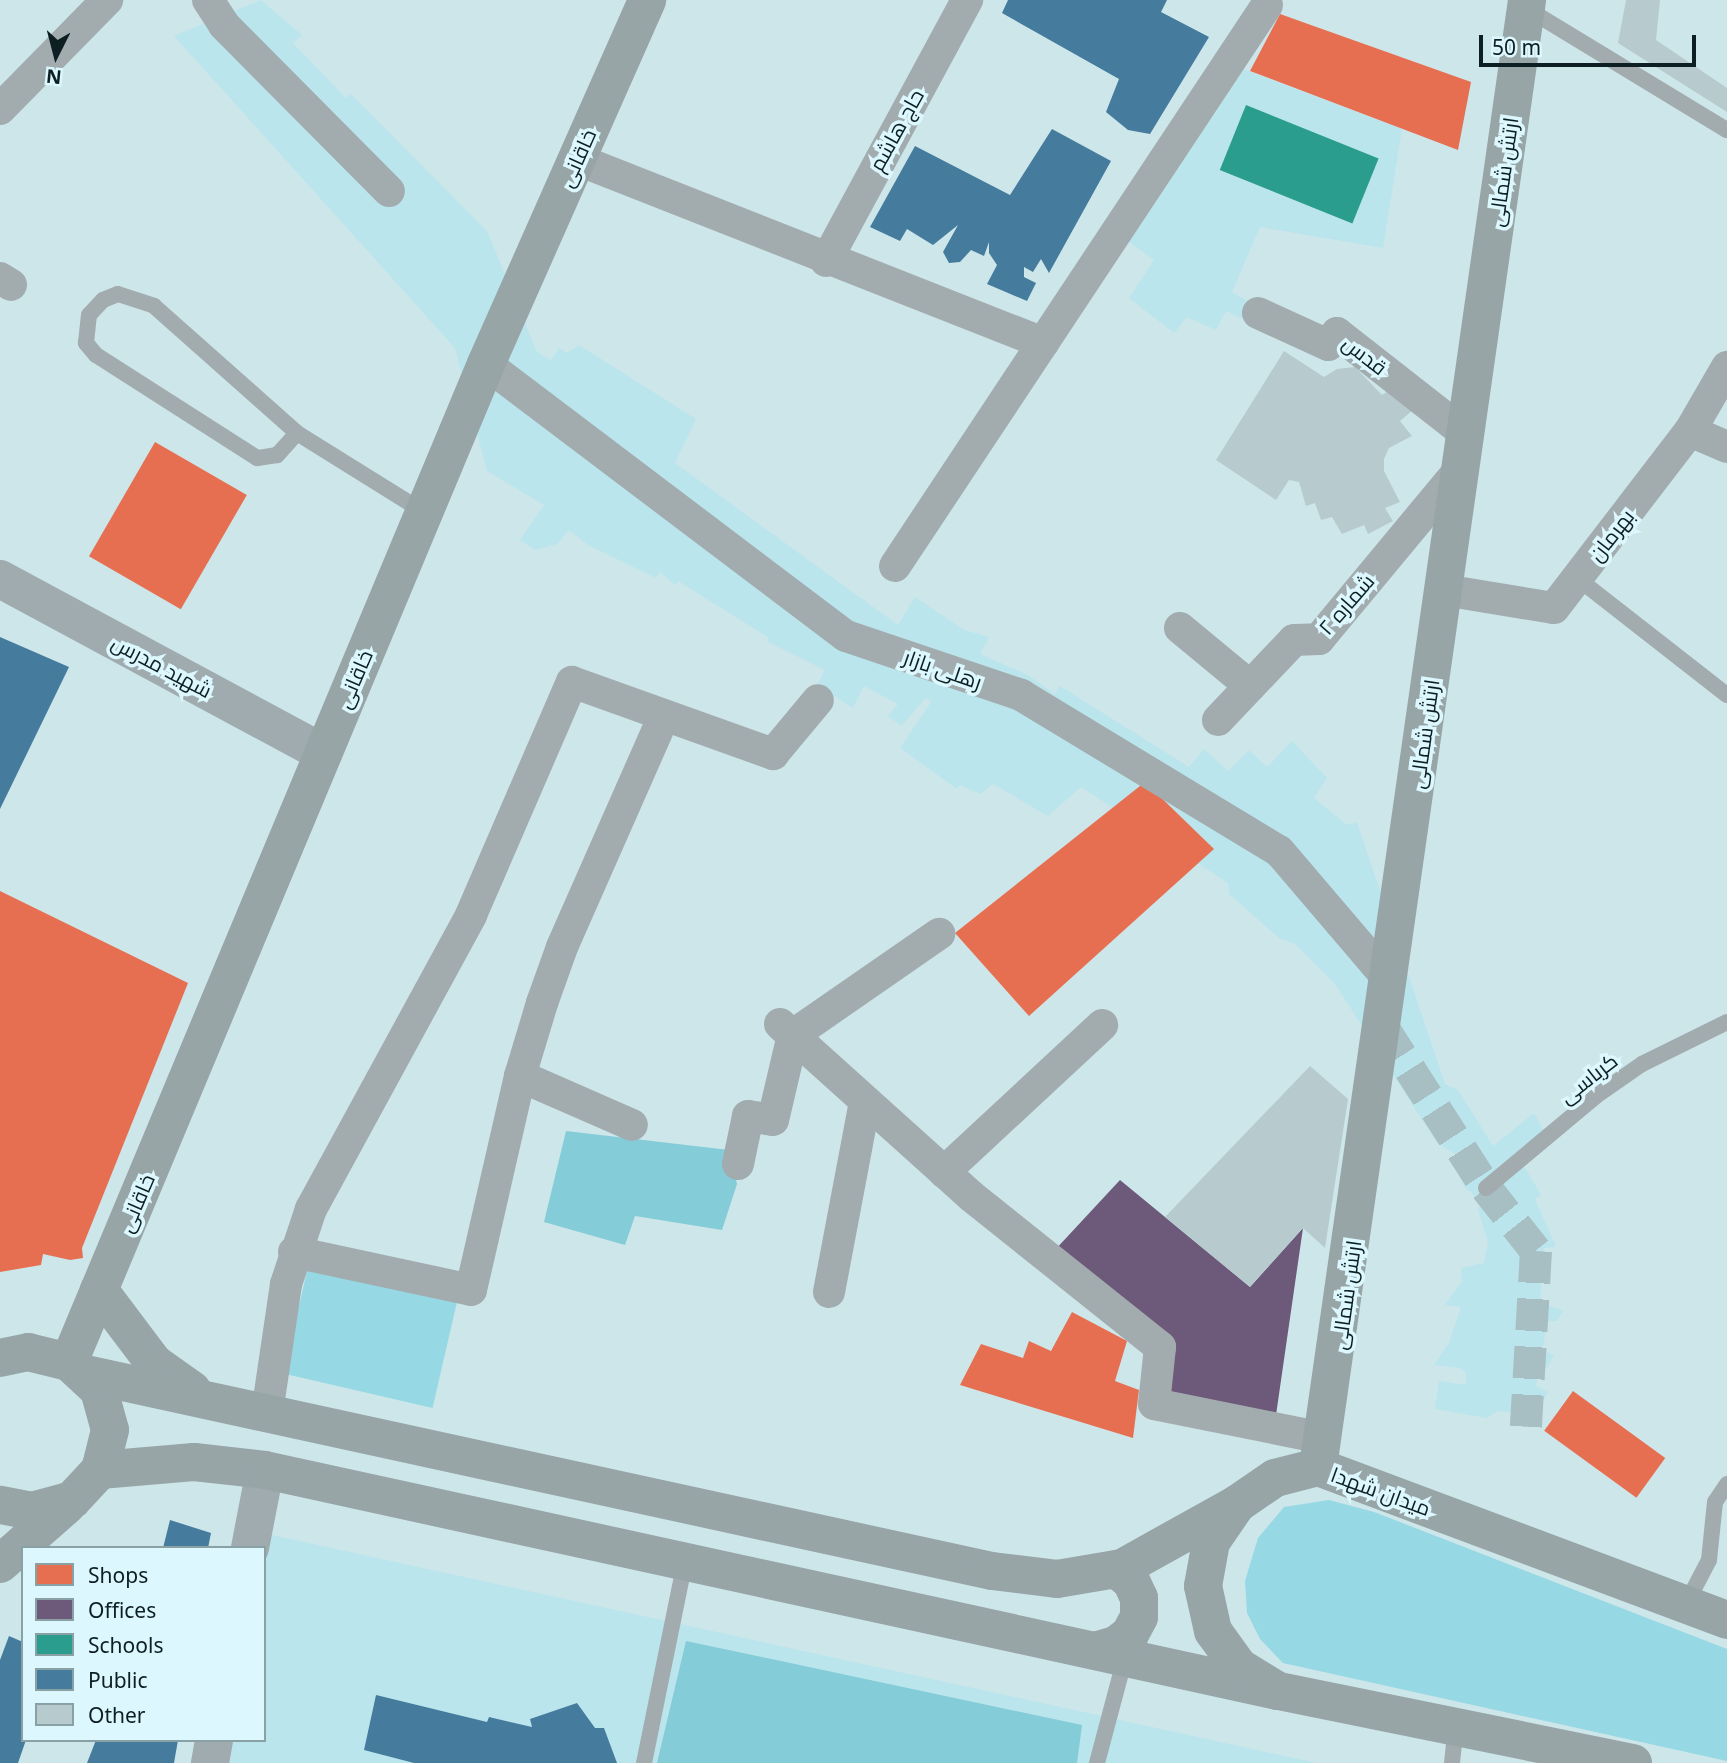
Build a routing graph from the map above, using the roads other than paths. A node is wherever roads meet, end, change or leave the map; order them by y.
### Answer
1 (107, 0) edge
2 (208, 0) edge
3 (647, 0) edge
4 (967, 0) edge
5 (1527, 4) edge
6 (1267, 5) dead end
7 (0, 109) edge
8 (1727, 130) edge
9 (576, 159) junction
10 (389, 191) dead end
11 (826, 261) junction
12 (1258, 313) dead end
13 (1043, 343) junction
14 (486, 364) junction
15 (1727, 367) edge
16 (1690, 430) junction
17 (298, 433) junction
18 (1727, 447) edge
19 (1464, 451) junction
20 (424, 512) junction
21 (895, 566) dead end
22 (0, 579) edge
23 (1577, 579) junction
24 (1444, 590) junction
25 (1180, 628) dead end
26 (1250, 686) junction
27 (1727, 695) edge
28 (818, 700) dead end
29 (664, 716) junction
30 (1218, 720) dead end
31 (323, 753) junction
32 (939, 934) dead end
33 (1390, 981) junction
34 (1727, 1022) edge
35 (1102, 1025) dead end
36 (786, 1030) junction
37 (520, 1076) junction
38 (865, 1101) junction
39 (632, 1125) dead end
40 (738, 1164) dead end
41 (944, 1172) junction
42 (1486, 1188) dead end
43 (294, 1252) junction
44 (99, 1290) junction
45 (829, 1292) dead end
46 (0, 1358) edge
47 (77, 1368) junction
48 (205, 1399) junction
49 (267, 1413) junction
50 (1321, 1452) junction
51 (100, 1470) junction
52 (265, 1470) junction
53 (1727, 1484) edge
54 (72, 1500) junction
55 (1237, 1504) junction
56 (0, 1505) edge
57 (250, 1546) edge
58 (685, 1562) junction
59 (0, 1563) edge
60 (1116, 1570) junction
61 (1686, 1604) junction
62 (1727, 1620) edge
63 (1112, 1653) junction
64 (1278, 1691) junction
65 (214, 1742) edge
66 (1454, 1745) edge
67 (210, 1763) edge
68 (644, 1763) edge
69 (1097, 1763) edge
70 (1633, 1763) edge

1 - 7 street
2 - 10 street
3 - 9 main road, خاقانی
4 - 11 street, حاج هاشم
5 - 8 lane
5 - 19 main road, ارتش شمالی
6 - 13 street
9 - 11 street
9 - 14 main road, خاقانی
11 - 13 street
12 - 19 street, قدس
13 - 21 street
14 - 20 main road, خاقانی
14 - 33 street, رهلی بازار
15 - 16 street, بهرمان
16 - 18 street
16 - 23 street, بهرمان
17 - 17 lane
17 - 20 lane
19 - 24 main road, ارتش شمالی
19 - 26 street, شماره ۲
20 - 31 main road, خاقانی
22 - 31 main road, شهید مدرس
23 - 24 street, بهرمان
23 - 27 lane
24 - 33 main road, ارتش شمالی
25 - 26 street
26 - 30 street, شماره ۲
28 - 29 street
29 - 37 street
29 - 43 street
31 - 44 main road, خاقانی
32 - 36 street
33 - 50 main road, ارتش شمالی
34 - 42 lane, کرباسی
35 - 41 street
36 - 38 street
36 - 40 street
37 - 39 street
37 - 43 street
38 - 41 street
38 - 45 street
41 - 50 street
43 - 49 street
44 - 47 main road, خاقانی
44 - 48 main road
46 - 47 main road
47 - 48 main road
47 - 51 main road
48 - 49 main road
49 - 60 main road
50 - 55 main road, میدان شهدا
50 - 61 main road, میدان شهدا
51 - 52 main road
51 - 54 main road
52 - 57 main road
52 - 58 main road
53 - 61 lane
54 - 56 main road
54 - 59 main road
55 - 60 main road
55 - 64 main road, میدان شهدا
58 - 63 main road
58 - 68 lane
60 - 63 main road
61 - 62 main road, میدان شهدا
63 - 64 main road
63 - 69 lane
64 - 66 main road, میدان شهدا
65 - 67 main road
66 - 70 main road, میدان شهدا

